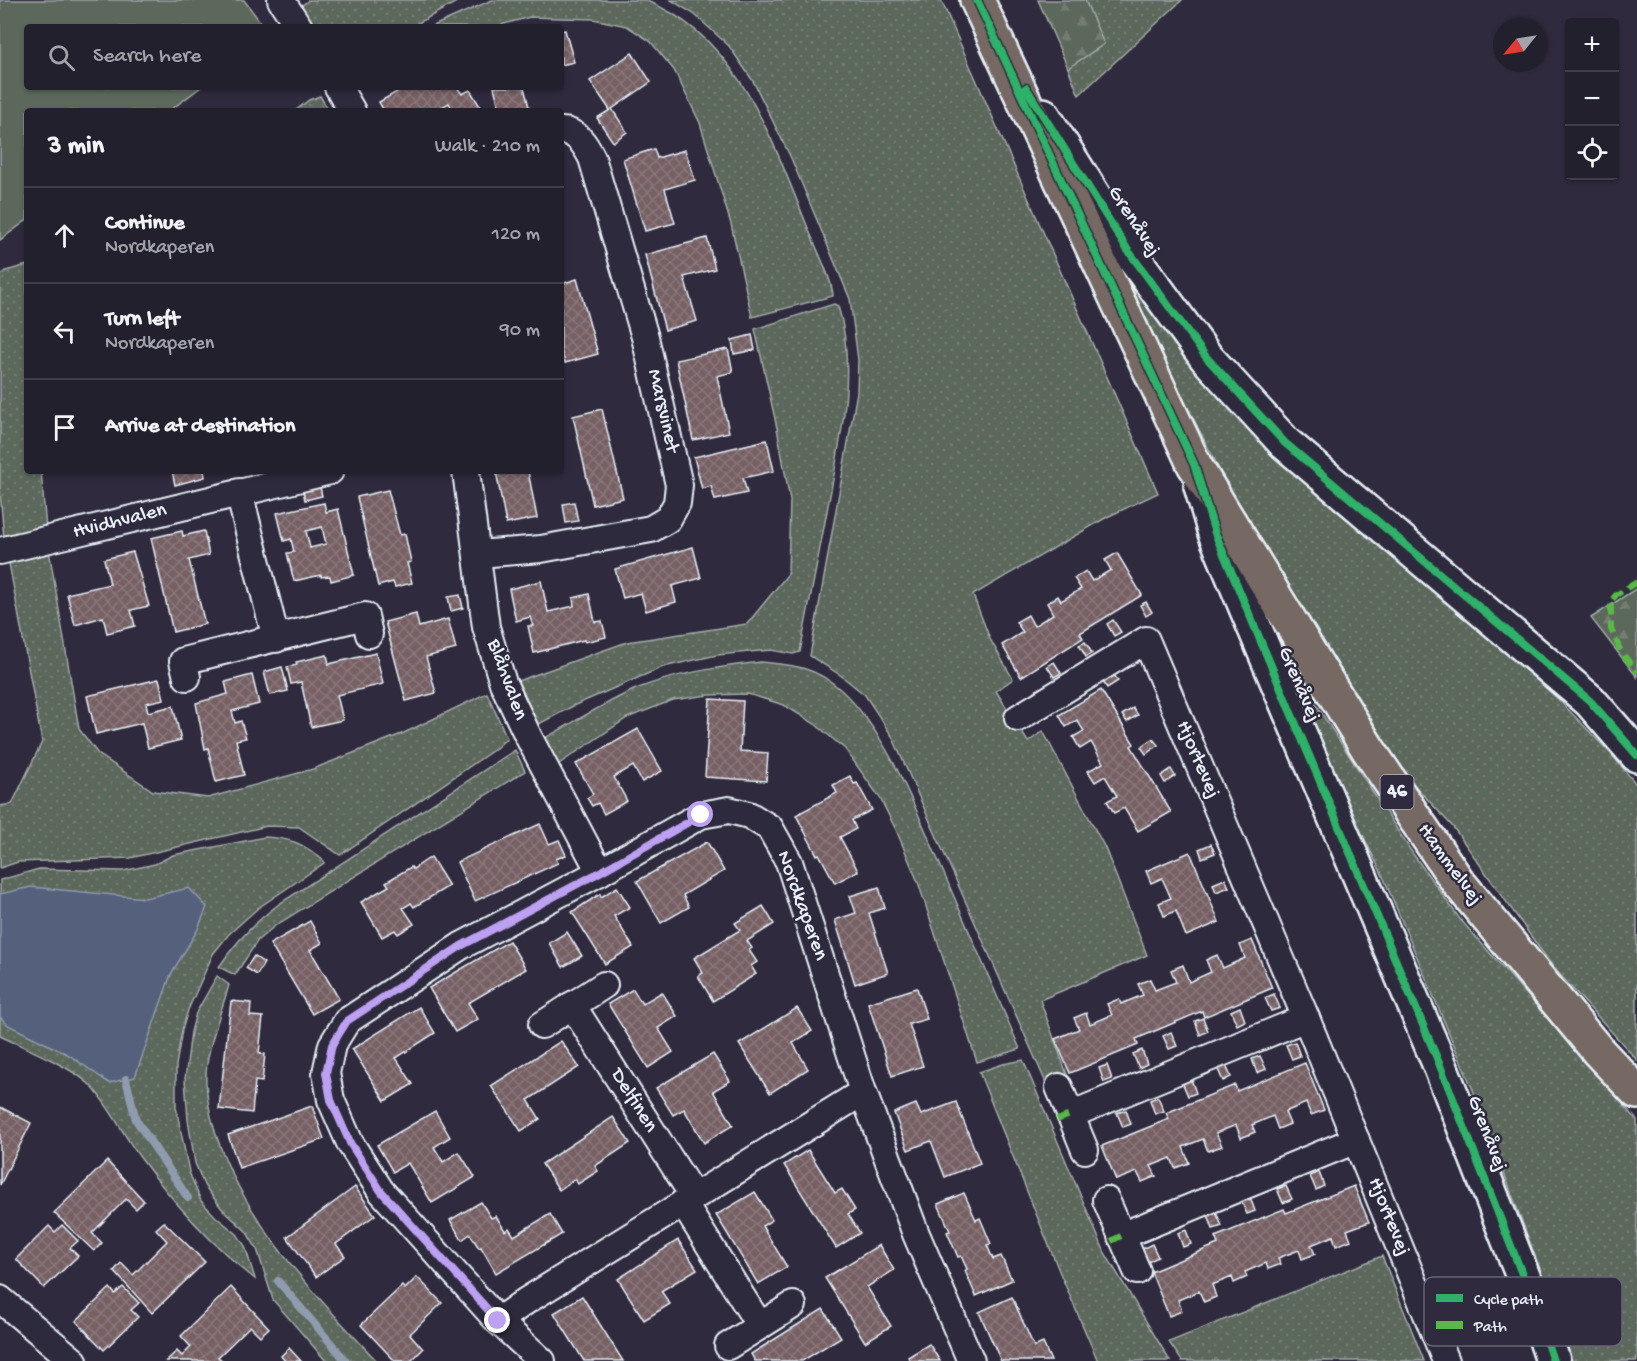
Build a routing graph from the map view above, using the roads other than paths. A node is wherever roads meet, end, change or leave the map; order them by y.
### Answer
1 (281, 0) edge
2 (977, 0) edge
3 (297, 24) edge
4 (990, 32) junction
5 (340, 90) edge
6 (350, 108) edge
7 (564, 132) edge
8 (1194, 464) junction
9 (303, 474) edge
10 (466, 474) edge
11 (266, 478) edge
12 (239, 492) junction
13 (0, 551) edge
14 (478, 554) junction
15 (369, 634) dead end
16 (276, 639) junction
17 (187, 677) dead end
18 (1018, 718) dead end
19 (1637, 755) edge
20 (600, 872) junction
21 (604, 985) dead end
22 (572, 1005) junction
23 (1306, 1018) junction
24 (542, 1024) dead end
25 (1059, 1087) dead end
26 (863, 1092) junction
27 (1637, 1092) edge
28 (1070, 1115) junction
29 (1356, 1140) junction
30 (1085, 1150) dead end
31 (688, 1200) junction
32 (1106, 1200) dead end
33 (1122, 1236) junction
34 (1137, 1271) dead end
35 (1523, 1277) edge
36 (0, 1299) edge
37 (793, 1305) dead end
38 (1424, 1307) edge
39 (498, 1321) junction
40 (760, 1326) junction
41 (728, 1346) dead end
42 (1440, 1346) edge
43 (1548, 1346) edge
44 (74, 1361) edge
45 (542, 1361) edge
46 (971, 1361) edge
47 (1446, 1361) edge
48 (1553, 1361) edge

1 - 3 street
2 - 4 main road, Grenåvej / 46
4 - 8 main road, Grenåvej / 46
4 - 19 street, Grenåvej
5 - 6 street
7 - 14 street, Marsvinet
8 - 27 main road, Hammelvej / 46
8 - 35 street, Grenåvej
9 - 11 street, Hvidhvalen
10 - 14 street, Blåhvalen
11 - 12 street, Hvidhvalen
12 - 13 street, Hvidhvalen
12 - 16 street
14 - 20 street, Blåhvalen
15 - 16 street
16 - 17 street
18 - 23 street, Hjortevej
20 - 26 street, Nordkaperen
20 - 39 street, Nordkaperen
21 - 22 street
22 - 24 street
22 - 31 street, Delfinen
23 - 28 street
23 - 29 street, Hjortevej
25 - 28 street
26 - 31 street
26 - 46 street, Nordkaperen
28 - 30 street
29 - 33 street
29 - 38 street, Hjortevej
31 - 39 street
31 - 40 street, Delfinen
32 - 33 street
33 - 34 street
36 - 44 street
37 - 40 street
39 - 45 street, Nordkaperen
40 - 41 street
42 - 47 street, Hjortevej
43 - 48 street, Grenåvej

